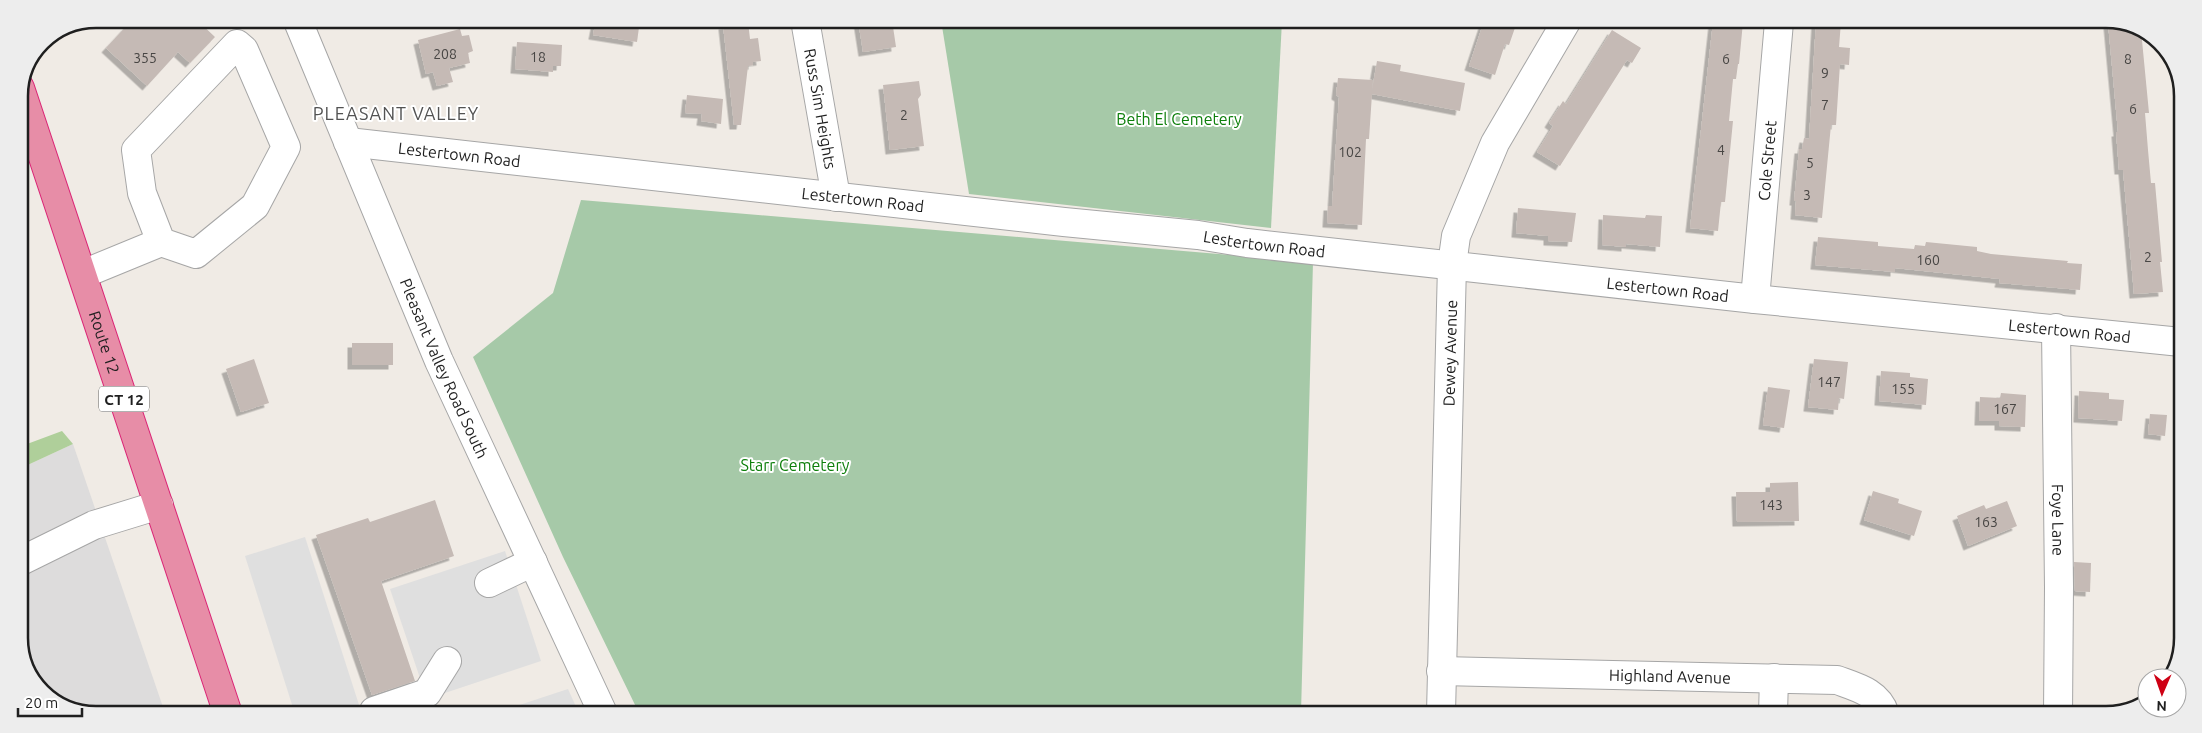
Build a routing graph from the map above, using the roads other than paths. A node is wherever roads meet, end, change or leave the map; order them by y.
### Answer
1 (301, 28) edge
2 (806, 28) edge
3 (1562, 28) edge
4 (1778, 28) edge
5 (28, 128) edge
6 (348, 142) junction
7 (836, 197) junction
8 (161, 242) junction
9 (1452, 265) junction
10 (83, 274) junction
11 (1755, 299) junction
12 (2056, 328) junction
13 (2174, 341) edge
14 (159, 504) junction
15 (28, 558) edge
16 (533, 562) junction
17 (489, 583) dead end
18 (447, 661) dead end
19 (1441, 671) junction
20 (1774, 678) junction
21 (225, 706) edge
22 (389, 706) edge
23 (600, 706) edge
24 (1441, 706) edge
25 (1773, 706) edge
26 (1883, 706) edge
27 (2058, 706) edge

1 - 6 street, Pleasant Valley Road South
2 - 7 street, Russ Sim Heights
3 - 9 street, Dewey Avenue
4 - 11 street, Cole Street
5 - 10 highway, Route 12 / CT 12
6 - 7 street, Lestertown Road
6 - 16 street, Pleasant Valley Road South
7 - 9 street, Lestertown Road
8 - 8 street
8 - 10 street
9 - 11 street, Lestertown Road
9 - 19 street, Dewey Avenue
10 - 14 highway, Route 12 / CT 12
11 - 12 street, Lestertown Road
12 - 13 street, Lestertown Road
12 - 27 street, Foye Lane
14 - 15 street
14 - 21 highway, Route 12 / CT 12
16 - 17 street
16 - 23 street, Pleasant Valley Road South
18 - 22 street
19 - 20 street, Highland Avenue
19 - 24 street, Dewey Avenue
20 - 25 street
20 - 26 street, Highland Avenue

